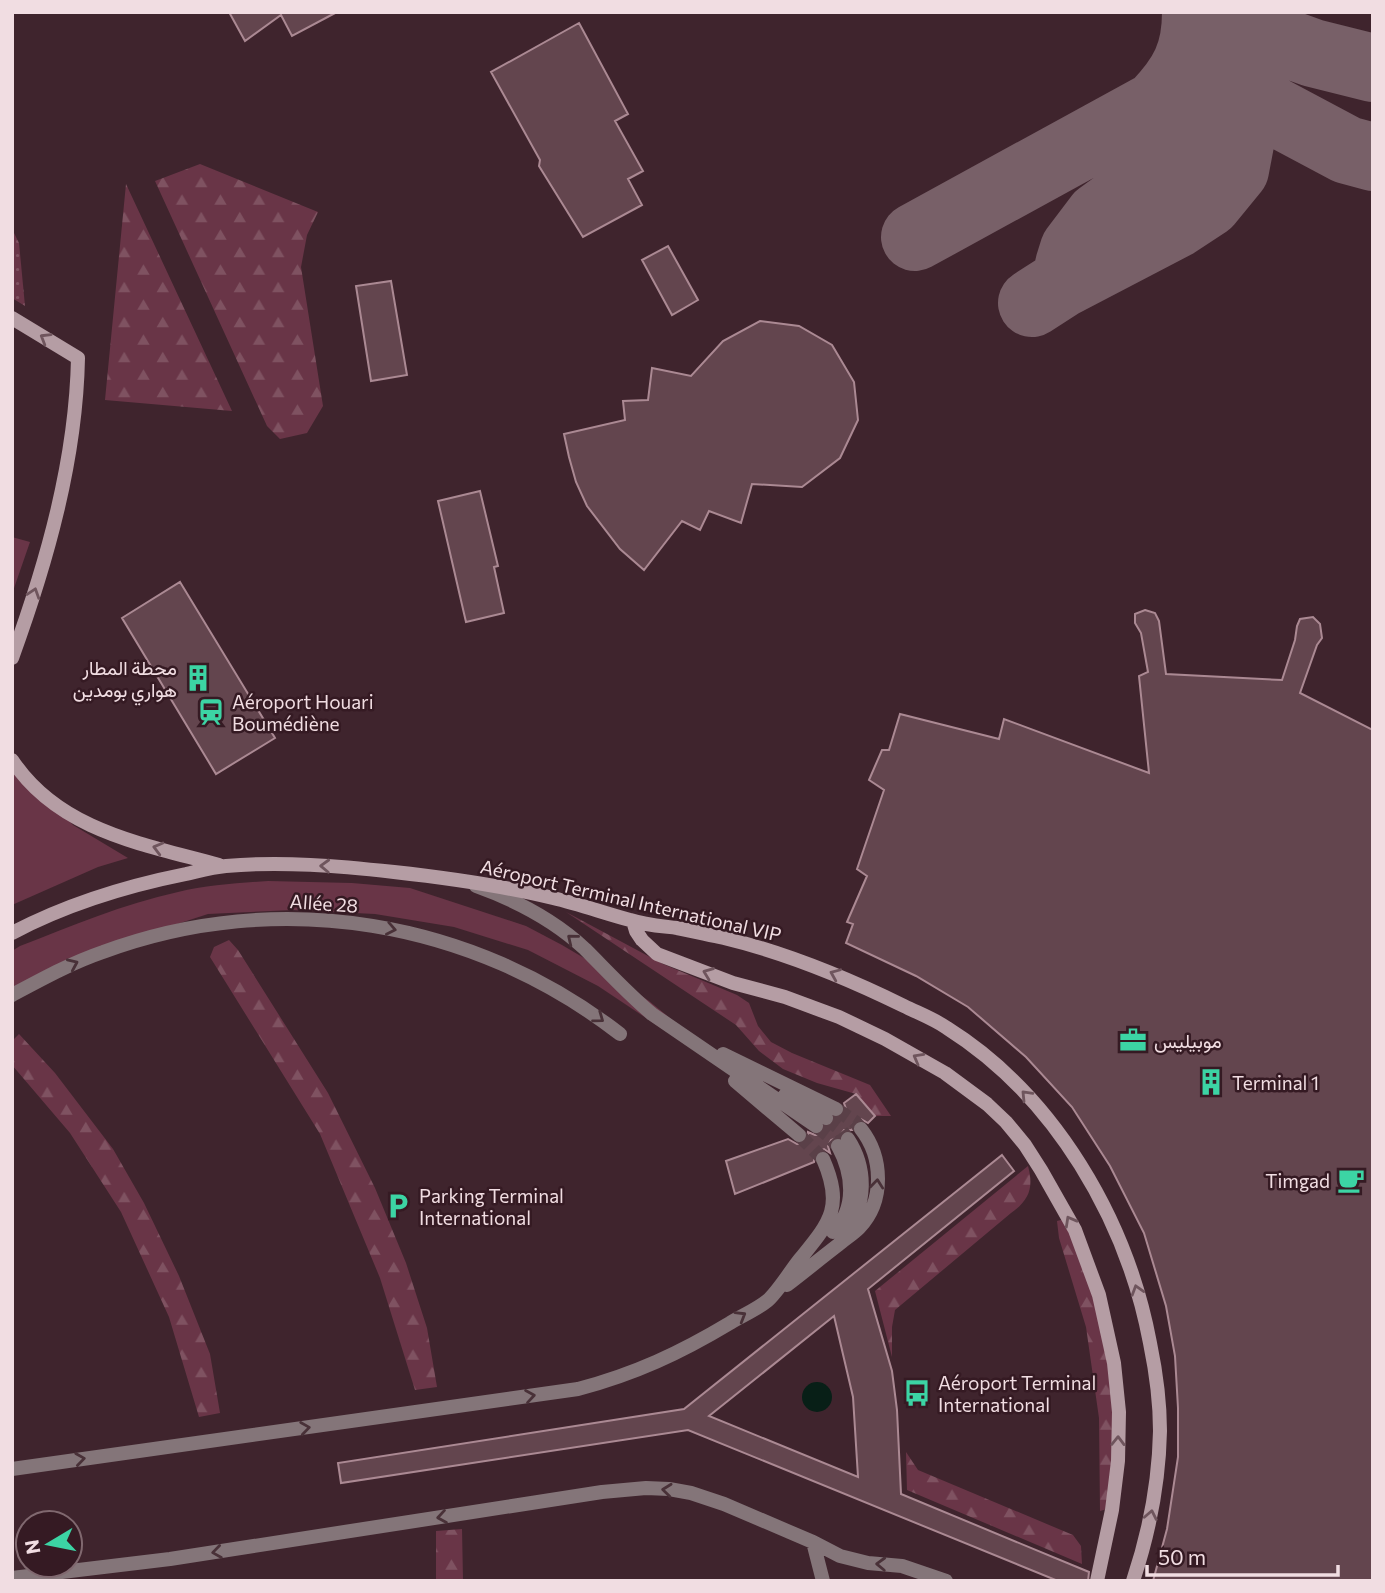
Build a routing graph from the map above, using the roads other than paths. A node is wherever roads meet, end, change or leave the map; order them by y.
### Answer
1 (12, 318) edge
2 (12, 658) edge
3 (12, 760) edge
4 (224, 866) junction
5 (448, 878) junction
6 (633, 921) junction
7 (12, 933) edge
8 (12, 995) edge
9 (678, 1032) junction
10 (621, 1034) dead end
11 (861, 1129) tunnel mouth
12 (799, 1135) tunnel mouth
13 (843, 1143) tunnel mouth
14 (823, 1159) tunnel mouth
15 (767, 1301) junction
16 (12, 1469) edge
17 (813, 1542) junction
18 (12, 1578) edge
19 (931, 1578) edge
20 (823, 1581) edge
21 (1097, 1581) edge
22 (1133, 1581) edge

2 -> 1 main road
4 -> 3 main road
5 -> 4 main road, Aéroport Terminal International VIP
4 - 7 main road, Aéroport Terminal International VIP
5 - 6 main road, Aéroport Terminal International VIP
9 -> 5 street
21 -> 6 main road
22 -> 6 main road, Aéroport Terminal International VIP
8 -> 10 street, Allée 28
9 - 9 street
9 - 12 street
15 -> 11 street
13 - 15 street
14 - 15 street
16 -> 15 street
17 -> 18 street
19 -> 17 street
17 - 20 street

